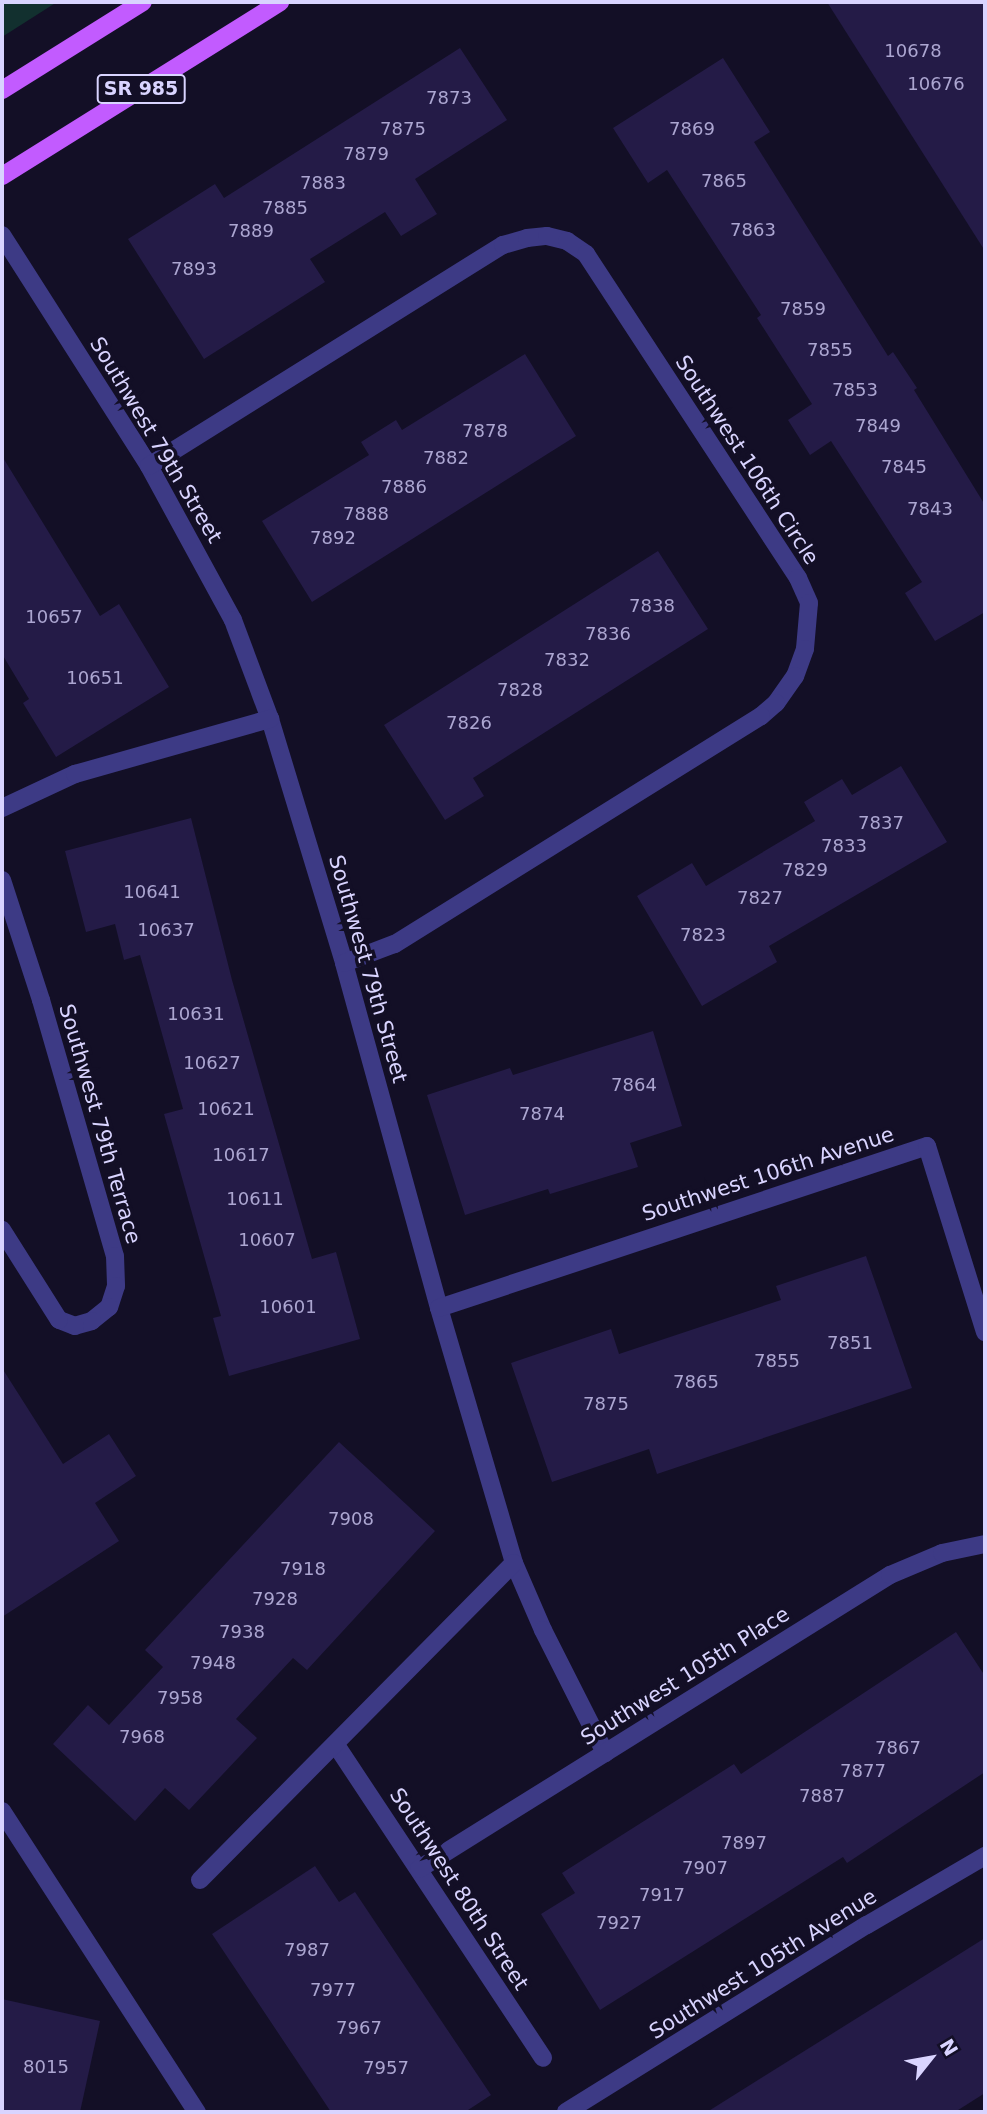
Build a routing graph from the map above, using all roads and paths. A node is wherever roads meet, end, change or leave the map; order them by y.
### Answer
1 (143, 2) edge
2 (280, 2) edge
3 (2, 90) edge
4 (2, 176) edge
5 (2, 235) edge
6 (149, 466) junction
7 (270, 719) junction
8 (2, 808) edge
9 (2, 880) edge
10 (344, 963) junction
11 (2, 1230) edge
12 (439, 1308) junction
13 (985, 1332) edge
14 (985, 1544) edge
15 (514, 1563) junction
16 (336, 1745) junction
17 (605, 1753) junction
18 (2, 1811) edge
19 (985, 1856) edge
20 (419, 1869) junction
21 (200, 1880) dead end
22 (543, 2058) dead end
23 (197, 2112) edge
24 (566, 2112) edge

1 - 3 main road
2 - 4 main road, SR 985
5 - 6 street, Southwest 79th Street
6 - 7 street, Southwest 79th Street
6 - 10 street, Southwest 106th Circle
7 - 8 street
7 - 10 street, Southwest 79th Street
9 - 11 street, Southwest 79th Terrace
10 - 12 street, Southwest 79th Street
12 - 13 street, Southwest 106th Avenue
12 - 15 street, Southwest 79th Street
14 - 17 street, Southwest 105th Place
15 - 16 street
15 - 17 street, Southwest 79th Street
16 - 20 street, Southwest 80th Street
16 - 21 street
17 - 20 street, Southwest 105th Place
18 - 23 street
19 - 24 street, Southwest 105th Avenue
20 - 22 street, Southwest 80th Street

